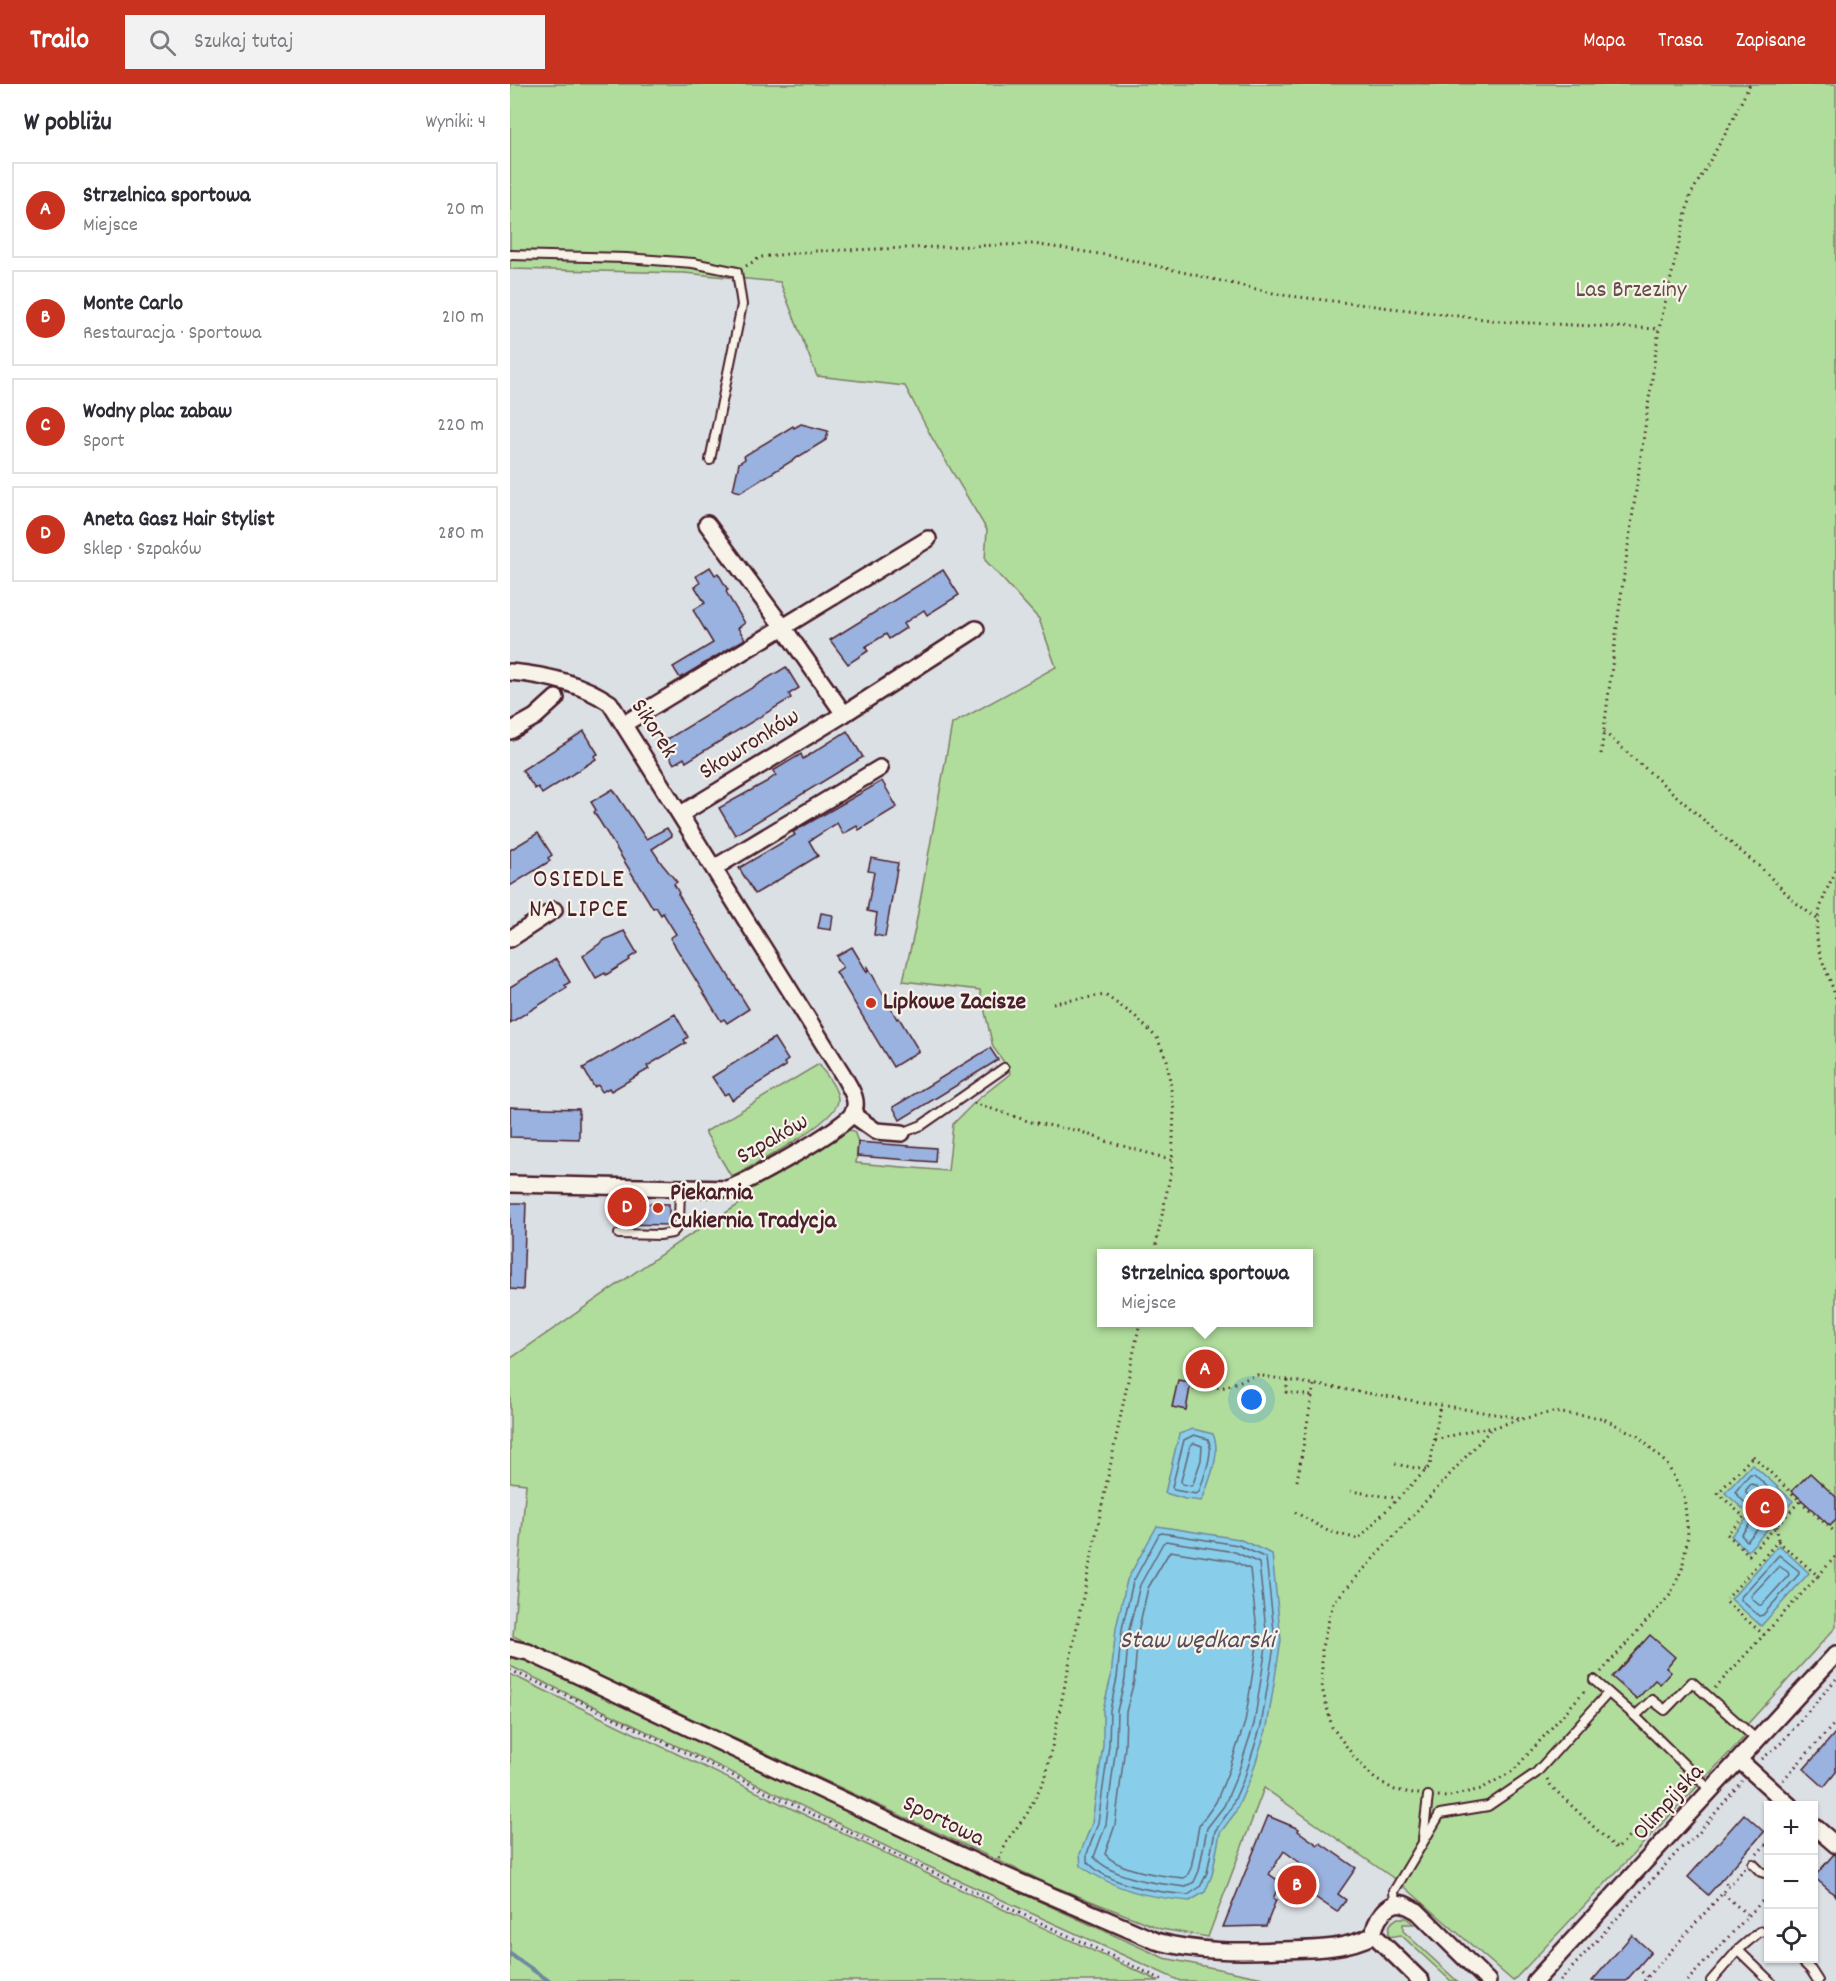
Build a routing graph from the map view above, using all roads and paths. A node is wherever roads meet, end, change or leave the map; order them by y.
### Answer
1 (1749, 84) edge
2 (510, 255) edge
3 (737, 272) junction
4 (1659, 329) junction
5 (710, 460) dead end
6 (706, 524) dead end
7 (928, 539) dead end
8 (783, 627) junction
9 (976, 629) dead end
10 (510, 672) edge
11 (556, 698) dead end
12 (844, 714) junction
13 (624, 724) junction
14 (510, 731) edge
15 (1604, 731) junction
16 (1601, 754) dead end
17 (880, 768) dead end
18 (681, 814) junction
19 (714, 868) junction
20 (1836, 871) edge
21 (554, 910) dead end
22 (1817, 919) junction
23 (510, 939) edge
24 (1836, 999) edge
25 (1053, 1003) dead end
26 (1004, 1068) dead end
27 (961, 1098) junction
28 (852, 1114) junction
29 (903, 1133) joint
30 (1172, 1161) junction
31 (510, 1184) edge
32 (680, 1189) junction
33 (619, 1234) dead end
34 (1155, 1249) edge
35 (1139, 1327) edge
36 (1288, 1380) junction
37 (1314, 1385) junction
38 (1193, 1389) dead end
39 (1311, 1396) junction
40 (1440, 1405) junction
41 (1521, 1419) junction
42 (1492, 1428) junction
43 (1435, 1440) junction
44 (1395, 1464) dead end
45 (1426, 1470) junction
46 (1297, 1481) dead end
47 (1350, 1491) dead end
48 (1397, 1498) junction
49 (1800, 1501) junction
50 (1295, 1512) dead end
51 (1776, 1526) junction
52 (1836, 1533) edge
53 (1778, 1541) junction
54 (1836, 1556) edge
55 (1818, 1576) junction
56 (1764, 1635) junction
57 (510, 1648) edge
58 (1836, 1654) edge
59 (510, 1670) edge
60 (1836, 1679) edge
61 (1594, 1680) junction
62 (1831, 1685) junction
63 (1836, 1690) edge
64 (1608, 1693) junction
65 (1708, 1696) junction
66 (1635, 1716) junction
67 (1836, 1722) edge
68 (1757, 1740) junction
69 (1739, 1760) junction
70 (1759, 1763) dead end
71 (1540, 1768) junction
72 (1748, 1775) dead end
73 (1699, 1778) junction
74 (1773, 1790) junction
75 (1711, 1791) junction
76 (1428, 1796) junction
77 (1785, 1801) edge
78 (1818, 1833) edge
79 (1422, 1844) junction
80 (1836, 1845) edge
81 (1764, 1847) edge
82 (1752, 1862) junction
83 (994, 1871) junction
84 (1764, 1873) edge
85 (1721, 1879) dead end
86 (1729, 1886) junction
87 (1723, 1893) junction
88 (1764, 1899) edge
89 (1395, 1905) junction
90 (1749, 1916) junction
91 (1764, 1931) edge
92 (1374, 1935) junction
93 (1738, 1950) junction
94 (1803, 1963) edge
95 (1637, 1968) dead end
96 (1648, 1977) junction
97 (1715, 1980) edge
98 (1165, 1981) edge
99 (1421, 1981) edge
100 (1488, 1981) edge
101 (1535, 1981) edge
102 (1560, 1981) edge
103 (1644, 1981) edge
104 (1687, 1981) edge
105 (1770, 1981) edge
106 (1818, 1981) edge

1 - 4 path
2 - 3 lane
3 - 4 path
3 - 5 lane
4 - 15 path
6 - 8 street
7 - 8 street
8 - 12 street
8 - 13 street
9 - 12 street, Skowronków
10 - 13 street, Sikorek
11 - 14 street
12 - 18 street, Skowronków
13 - 18 street, Sikorek
15 - 16 path
15 - 22 path
17 - 19 street
18 - 19 street, Sikorek
19 - 28 street, Sikorek
20 - 22 path
21 - 23 street
22 - 24 path
25 - 30 path
26 - 27 lane
27 - 29 lane
27 - 30 path
28 - 29 street
28 - 32 street, Szpaków
30 - 34 path
31 - 32 street, Szpaków
32 - 33 lane
35 - 83 path
36 - 37 path
36 - 38 path
36 - 39 path
37 - 39 path
37 - 40 path
39 - 46 path
40 - 41 path
40 - 43 path
41 - 42 path
41 - 61 path
42 - 43 path
42 - 76 path
43 - 45 path
44 - 45 path
45 - 48 path
47 - 48 path
48 - 50 path
49 - 51 path
49 - 51 path
49 - 52 path
51 - 53 path
53 - 55 path
53 - 56 path
54 - 55 path
55 - 56 path
56 - 65 path
57 - 83 street, Sportowa
58 - 68 street, Olimpijska
59 - 98 path
60 - 62 path
61 - 64 lane
61 - 76 path
62 - 63 path
62 - 70 path
64 - 66 lane
64 - 71 lane
65 - 66 lane
65 - 68 lane
66 - 73 lane
67 - 74 path
68 - 69 street, Olimpijska
69 - 74 street
69 - 75 street, Olimpijska
71 - 73 path
71 - 79 lane
72 - 102 path
73 - 75 lane
74 - 77 street
75 - 101 street, Olimpijska
76 - 79 lane
78 - 80 street
79 - 89 lane
81 - 82 path
82 - 84 lane
82 - 86 path
83 - 92 street, Sportowa
85 - 86 path
86 - 87 path
87 - 90 path
87 - 96 path
88 - 90 path
89 - 92 street
89 - 100 street
90 - 104 path
91 - 93 lane
92 - 99 street
93 - 97 lane
93 - 105 lane
94 - 106 lane
95 - 96 path
96 - 103 path

